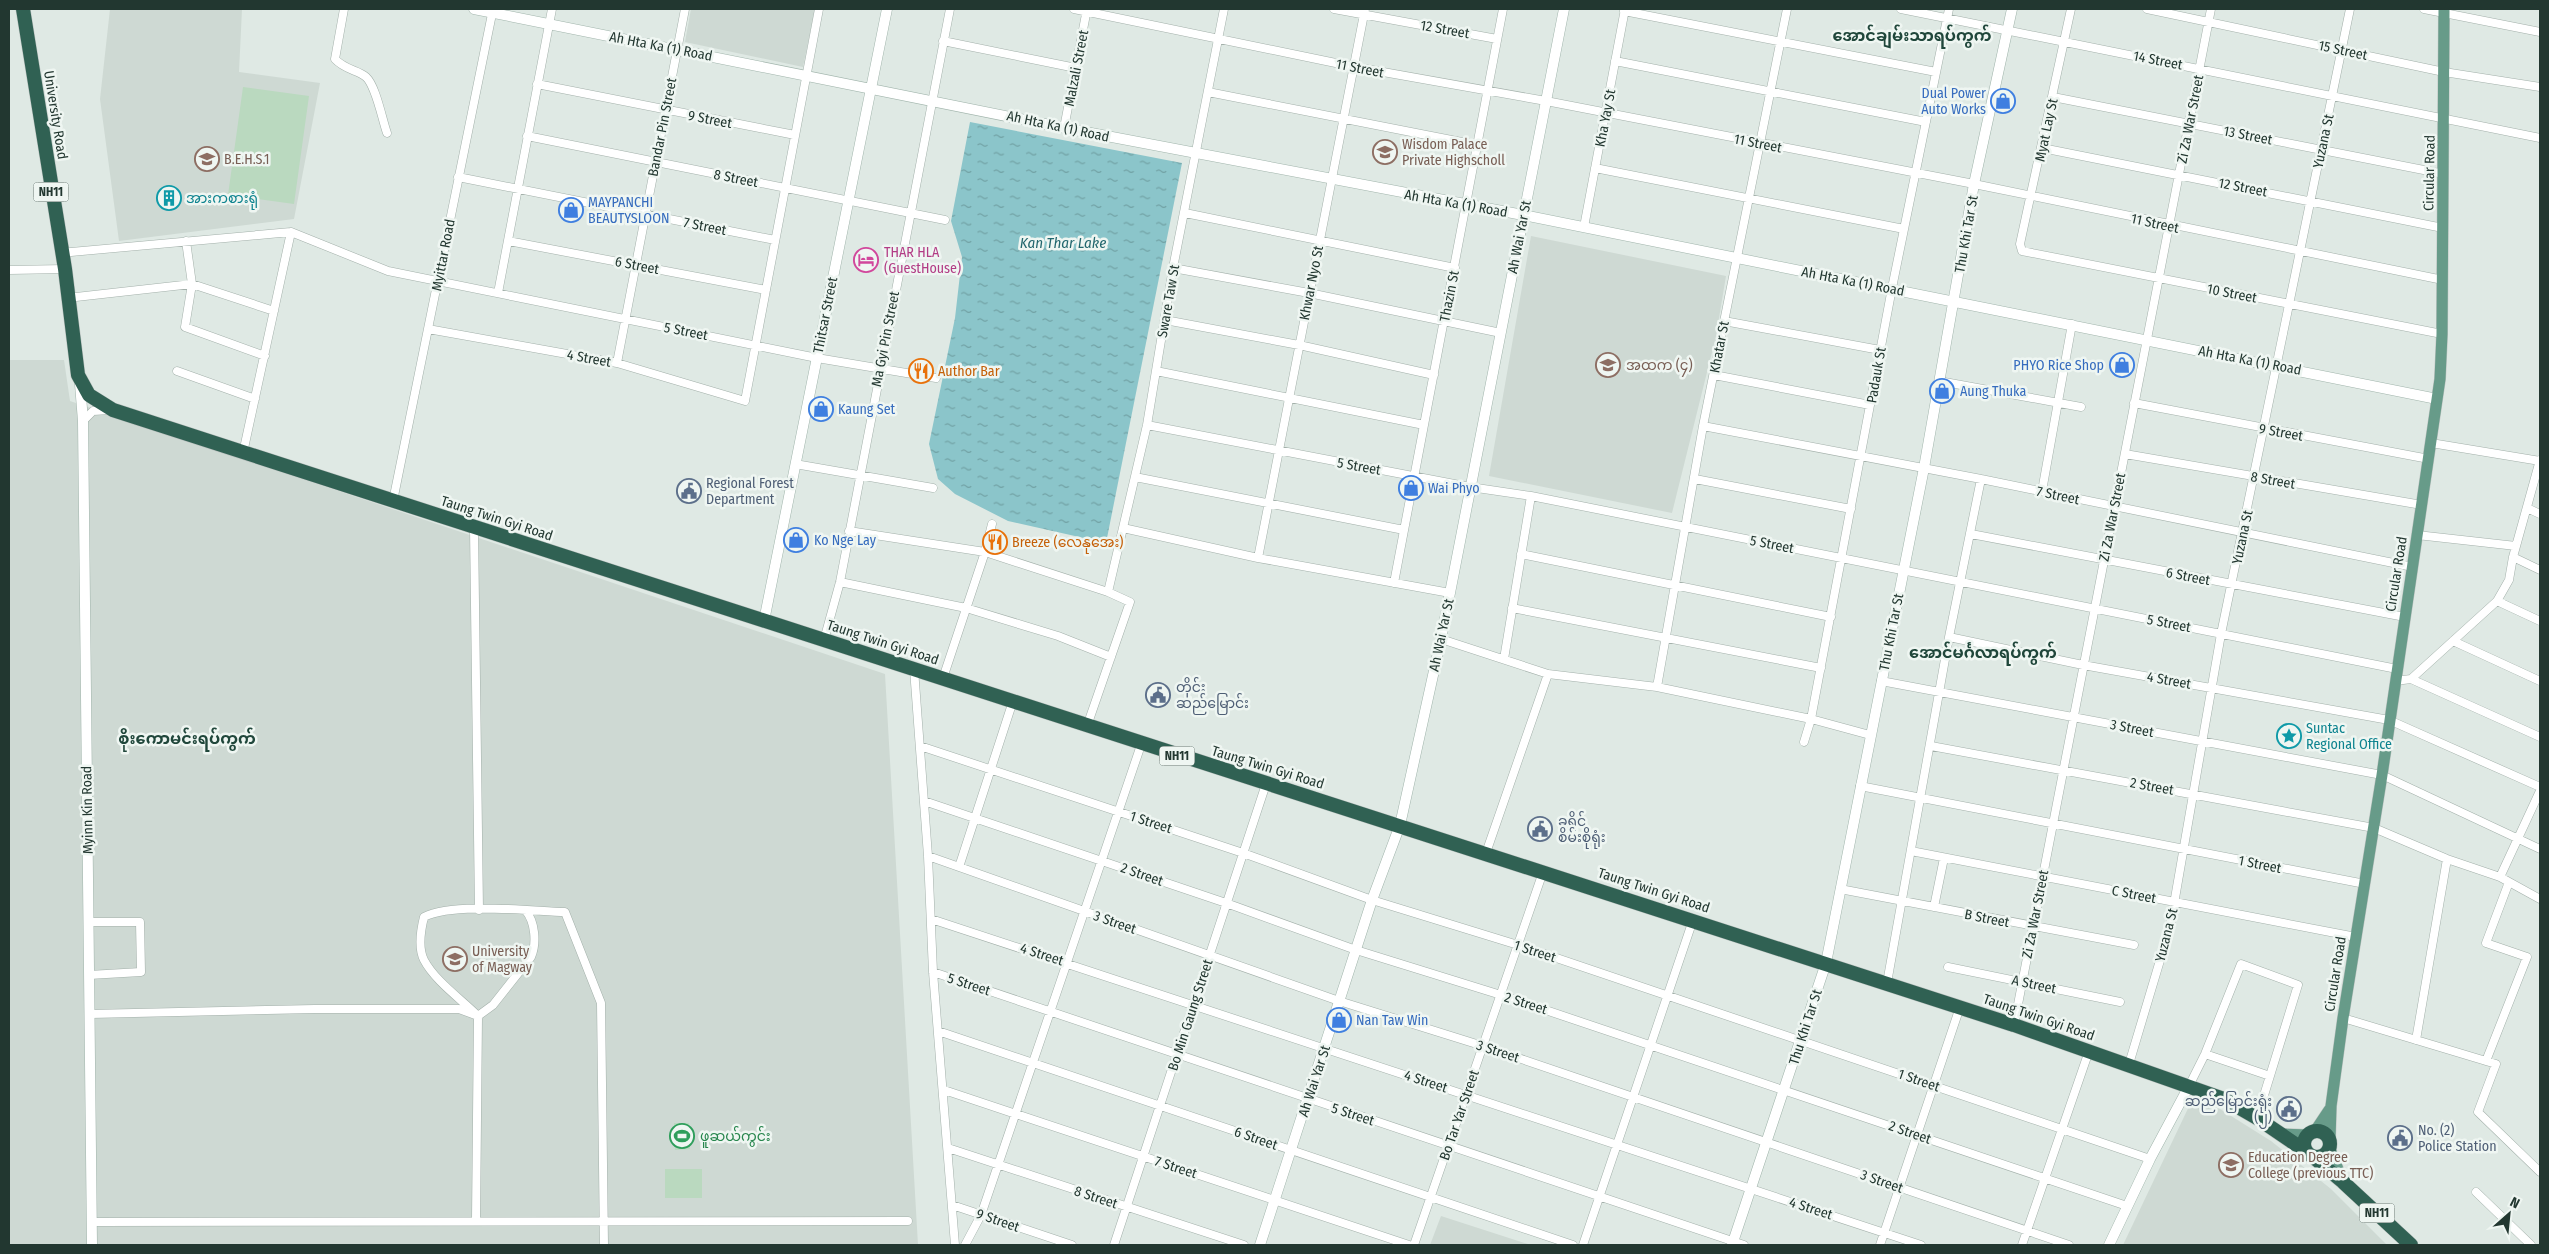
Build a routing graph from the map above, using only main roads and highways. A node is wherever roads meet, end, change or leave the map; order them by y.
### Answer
1 (23, 9) edge
2 (2444, 11) edge
3 (78, 375) joint
4 (2331, 1106) junction
5 (2312, 1133) junction
6 (2282, 1134) junction
7 (2330, 1144) junction
8 (2309, 1154) junction
9 (2343, 1182) junction
10 (2411, 1245) edge

1 - 3 highway, University Road / NH11
2 - 4 main road, Circular Road
3 - 6 highway, Taung Twin Gyi Road / NH11
4 - 5 main road
4 - 7 main road, Circular Road
5 - 6 main road
5 - 7 highway
5 - 8 highway
6 - 8 highway, Taung Twin Gyi Road / NH11
7 - 8 highway
7 - 9 main road, Circular Road
8 - 9 highway, NH11
9 - 10 highway, NH11

